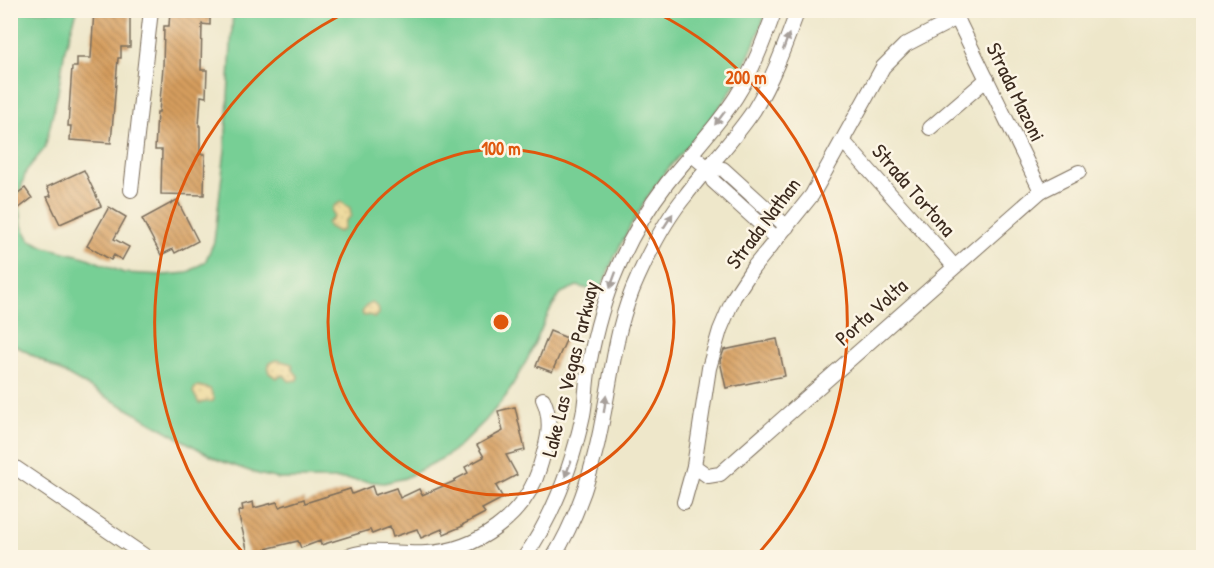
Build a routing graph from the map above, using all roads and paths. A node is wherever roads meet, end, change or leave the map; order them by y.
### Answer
1 (151, 10) edge
2 (775, 10) edge
3 (798, 10) edge
4 (955, 14) edge
5 (987, 79) junction
6 (930, 128) dead end
7 (843, 141) junction
8 (691, 154) junction
9 (708, 168) junction
10 (1079, 172) dead end
11 (131, 190) dead end
12 (1041, 191) junction
13 (763, 206) junction
14 (753, 217) junction
15 (787, 227) junction
16 (777, 238) junction
17 (954, 266) junction
18 (543, 399) dead end
19 (10, 464) edge
20 (694, 466) junction
21 (684, 501) dead end
22 (148, 558) edge
23 (343, 558) edge
24 (524, 558) edge
25 (553, 558) edge

1 - 11 street
2 -> 8 street, Lake Las Vegas Parkway
9 -> 3 street, Lake Las Vegas Parkway
4 - 5 street, Strada Mazoni
4 - 7 street, Strada Nathan
5 - 6 street
5 - 12 street, Strada Mazoni
7 - 15 street, Strada Nathan
7 - 17 street, Strada Tortona
8 - 9 street
8 -> 24 street, Lake Las Vegas Parkway
9 - 13 street
9 - 14 street
25 -> 9 street, Lake Las Vegas Parkway
10 - 12 street, Porta Volta
12 - 17 street, Porta Volta
13 - 14 street
13 - 15 street
14 - 16 street
15 - 16 street, Strada Nathan
16 - 20 street, Strada Nathan
17 - 20 street, Porta Volta
18 - 23 street
19 - 22 street
20 - 21 street, Strada Nathan

